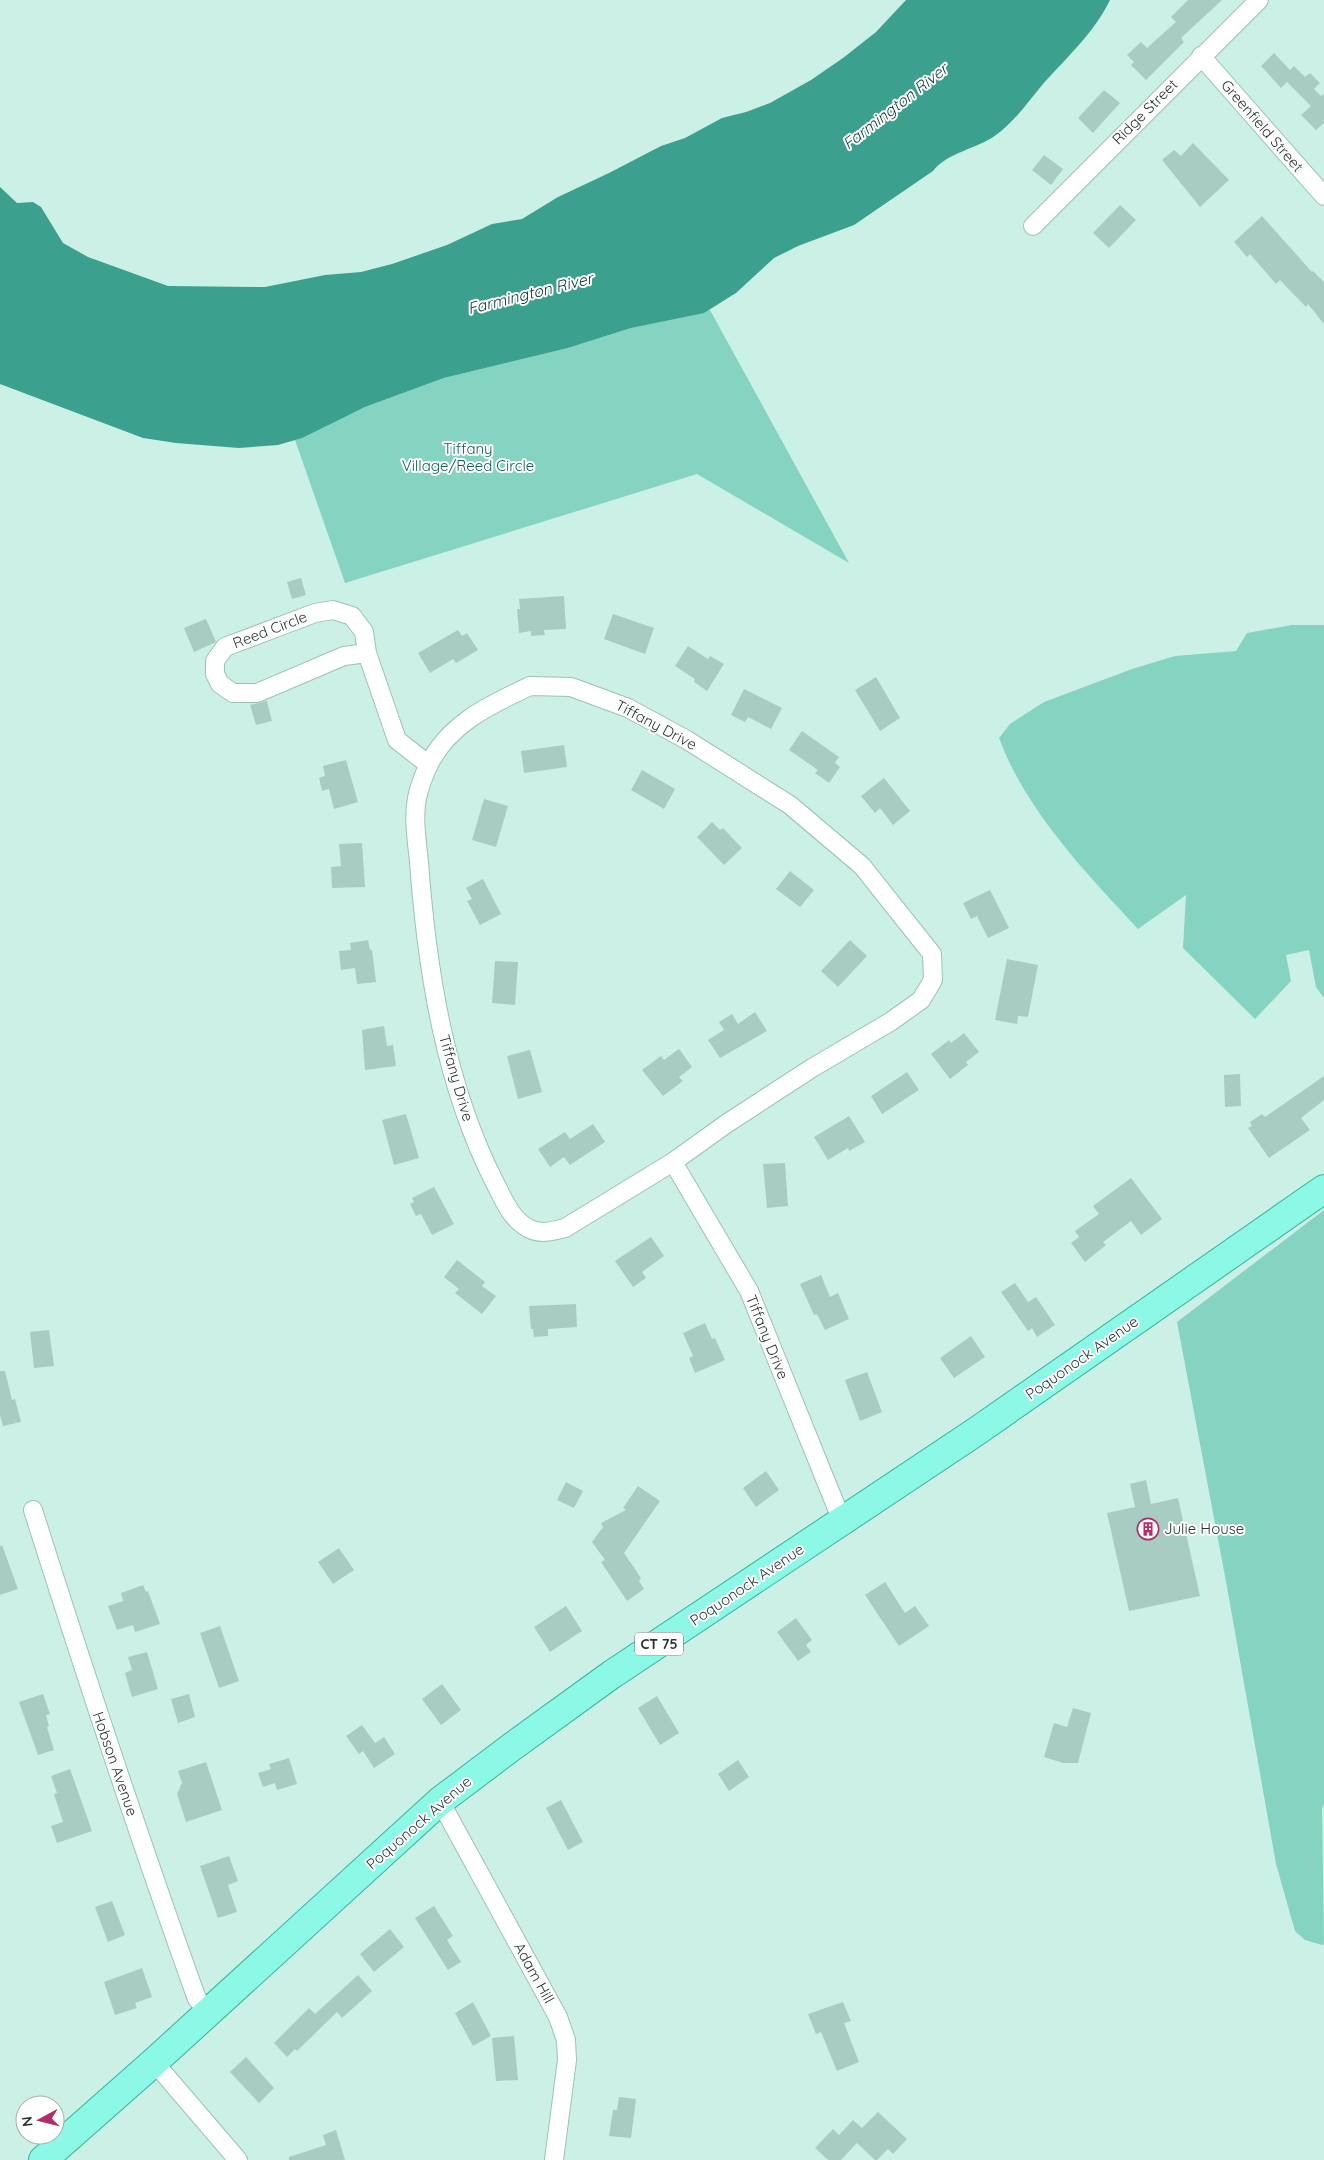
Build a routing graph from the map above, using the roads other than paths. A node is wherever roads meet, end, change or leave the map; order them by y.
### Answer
1 (1258, 0) edge
2 (1201, 56) junction
3 (1324, 196) edge
4 (1033, 226) dead end
5 (367, 653) junction
6 (429, 765) junction
7 (673, 1162) junction
8 (1324, 1189) edge
9 (33, 1510) dead end
10 (842, 1521) junction
11 (440, 1801) junction
12 (208, 2011) junction
13 (154, 2062) junction
14 (43, 2160) edge
15 (238, 2160) edge
16 (554, 2160) edge

1 - 2 street, Ridge Street
2 - 3 street, Greenfield Street
2 - 4 street, Ridge Street
5 - 5 street, Reed Circle
5 - 6 street, Reed Circle
6 - 7 street, Tiffany Drive
6 - 7 street, Tiffany Drive
7 - 10 street, Tiffany Drive
8 - 10 main road, Poquonock Avenue / CT 75
9 - 12 street, Hobson Avenue
10 - 11 main road, Poquonock Avenue / CT 75
11 - 12 main road, Poquonock Avenue / CT 75
11 - 16 street, Adam Hill
12 - 13 main road, Poquonock Avenue / CT 75
13 - 14 main road, Poquonock Avenue / CT 75
13 - 15 street

